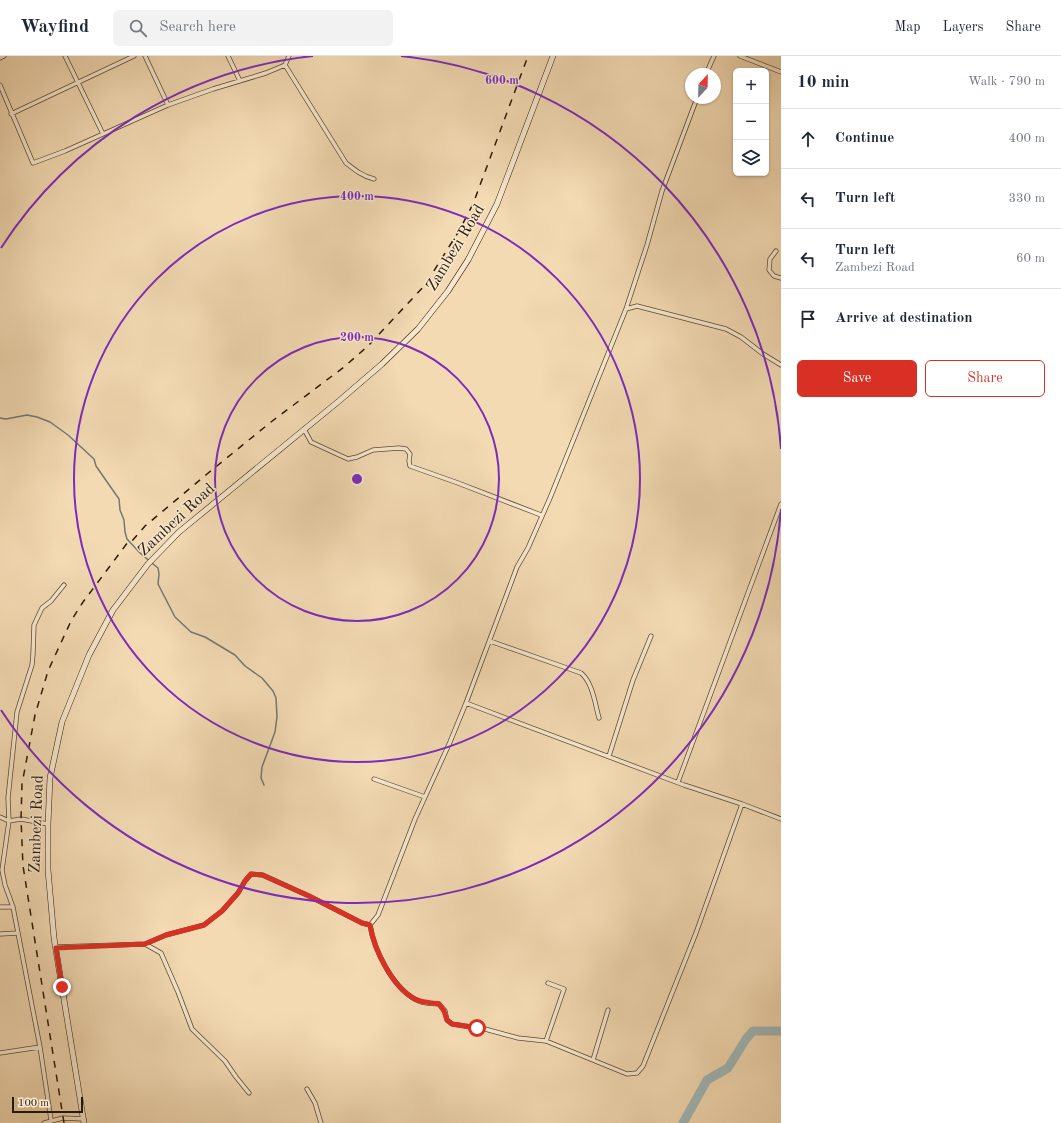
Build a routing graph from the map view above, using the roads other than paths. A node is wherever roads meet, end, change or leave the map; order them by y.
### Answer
1 (4, 56) edge
2 (65, 56) edge
3 (134, 56) edge
4 (145, 56) edge
5 (228, 56) edge
6 (290, 56) edge
7 (553, 56) edge
8 (714, 56) edge
9 (740, 56) edge
10 (0, 58) edge
11 (285, 65) junction
12 (709, 68) edge
13 (781, 72) edge
14 (240, 81) junction
15 (79, 83) junction
16 (0, 85) edge
17 (694, 104) edge
18 (168, 105) junction
19 (11, 114) junction
20 (103, 134) junction
21 (374, 179) dead end
22 (776, 251) dead end
23 (781, 278) edge
24 (626, 309) junction
25 (781, 365) edge
26 (304, 430) junction
27 (781, 504) edge
28 (542, 516) junction
29 (64, 585) dead end
30 (651, 636) dead end
31 (490, 641) junction
32 (466, 703) junction
33 (599, 718) dead end
34 (610, 756) junction
35 (374, 779) dead end
36 (678, 782) junction
37 (425, 797) junction
38 (742, 804) junction
39 (0, 817) edge
40 (781, 819) edge
41 (9, 821) junction
42 (48, 824) junction
43 (0, 907) edge
44 (14, 907) junction
45 (370, 925) junction
46 (18, 933) junction
47 (0, 934) edge
48 (145, 944) junction
49 (56, 948) junction
50 (548, 983) dead end
51 (608, 1010) dead end
52 (546, 1041) junction
53 (40, 1047) junction
54 (0, 1053) edge
55 (593, 1060) junction
56 (307, 1089) dead end
57 (249, 1093) dead end
58 (51, 1120) junction
59 (84, 1121) edge
60 (44, 1123) edge
61 (322, 1123) edge

1 - 10 street
2 - 15 street
3 - 15 street
4 - 18 street
5 - 14 street
6 - 11 street
7 - 26 main road, Zambezi Road
8 - 12 street
9 - 13 street
11 - 14 street
11 - 21 street
14 - 18 street
15 - 19 street
15 - 20 street
16 - 19 street
17 - 24 street
18 - 20 street
19 - 20 street
22 - 23 street
24 - 25 street
24 - 28 street
26 - 28 street
26 - 42 main road, Zambezi Road
27 - 36 street
28 - 31 street
29 - 41 street
30 - 34 street
31 - 32 street
31 - 33 street
32 - 34 street
32 - 37 street
34 - 36 street
35 - 37 street
36 - 38 street
37 - 45 street
38 - 40 street
38 - 55 street
39 - 41 street
41 - 42 street
41 - 44 street
42 - 49 main road, Zambezi Road
43 - 44 street
44 - 46 street
45 - 48 street
45 - 52 street
46 - 47 street
46 - 53 street
48 - 49 street
48 - 57 street
49 - 59 main road, Zambezi Road
50 - 52 street
51 - 55 street
52 - 55 street
53 - 54 street
53 - 58 street
56 - 61 street
58 - 59 street
58 - 60 street

